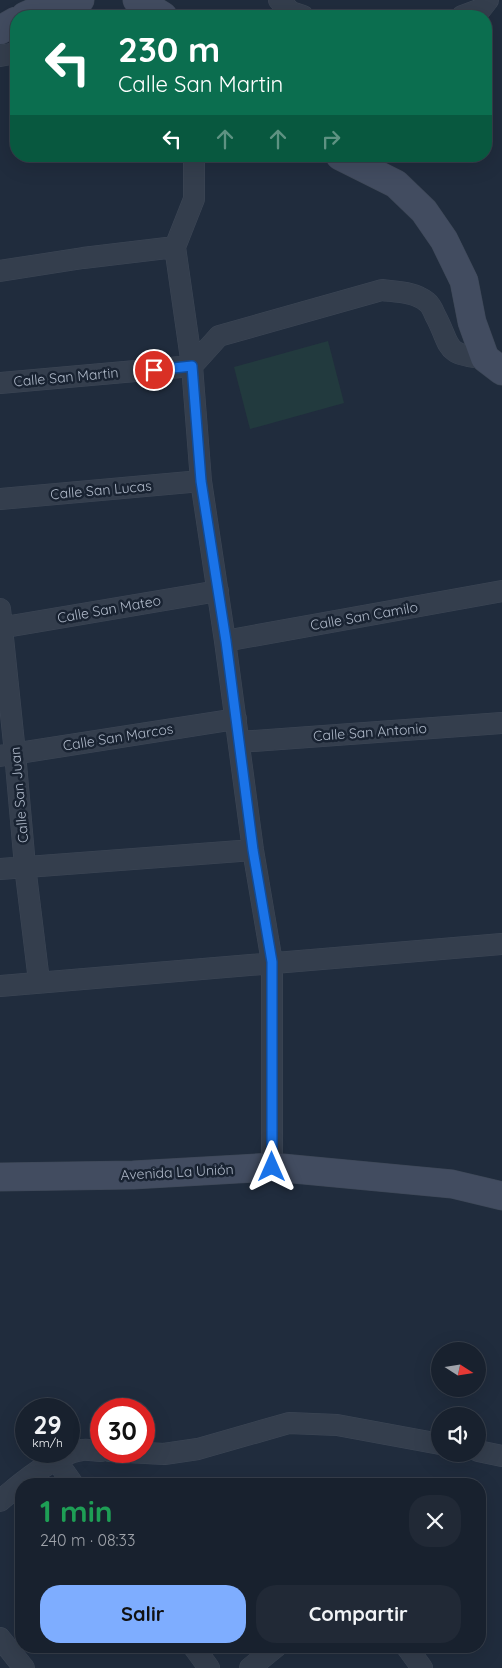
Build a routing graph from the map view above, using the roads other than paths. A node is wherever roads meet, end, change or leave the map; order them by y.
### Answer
1 (80, 0) edge
2 (137, 0) edge
3 (279, 0) edge
4 (488, 0) edge
5 (42, 10) edge
6 (153, 10) edge
7 (289, 10) edge
8 (476, 10) edge
9 (194, 162) edge
10 (352, 162) edge
11 (175, 247) junction
12 (0, 271) edge
13 (494, 364) edge
14 (192, 366) junction
15 (0, 383) edge
16 (201, 481) junction
17 (0, 499) edge
18 (218, 591) junction
19 (502, 591) edge
20 (1, 621) edge
21 (226, 641) junction
22 (236, 719) junction
23 (502, 723) edge
24 (239, 742) junction
25 (8, 755) edge
26 (253, 850) junction
27 (25, 866) junction
28 (0, 869) edge
29 (502, 944) edge
30 (272, 962) junction
31 (38, 981) junction
32 (0, 986) edge
33 (272, 1167) junction
34 (0, 1178) edge
35 (502, 1196) edge
36 (431, 1442) edge
37 (486, 1453) edge
38 (155, 1454) edge
39 (502, 1456) edge
40 (51, 1463) edge
41 (58, 1463) edge
42 (28, 1478) edge
43 (70, 1478) edge
44 (15, 1488) edge
45 (0, 1501) edge
46 (0, 1638) edge
47 (198, 1653) edge
48 (268, 1653) edge
49 (411, 1653) edge
50 (24, 1668) edge
51 (209, 1668) edge
52 (250, 1668) edge
53 (422, 1668) edge

1 - 5 main road
2 - 6 main road
3 - 7 street
4 - 8 street
9 - 11 street
10 - 13 main road
11 - 12 street
11 - 14 street
13 - 14 street
14 - 15 street, Calle San Martin
14 - 16 street
16 - 17 street, Calle San Lucas
16 - 18 street
18 - 20 street, Calle San Mateo
18 - 21 street
19 - 21 street, Calle San Camilo
20 - 25 street, Calle San Juan
21 - 22 street
22 - 24 street
22 - 25 street, Calle San Marcos
23 - 24 street, Calle San Antonio
24 - 26 street
25 - 27 street, Calle San Juan
26 - 27 street
26 - 30 street
27 - 28 street
27 - 31 street, Calle San Juan
29 - 30 street
30 - 31 street
30 - 33 street
31 - 32 street
33 - 34 main road, Avenida La Unión
33 - 35 main road, Avenida La Unión
36 - 38 street
37 - 39 street
40 - 42 street
41 - 43 street
44 - 45 street
46 - 50 street
47 - 51 street
48 - 52 street
49 - 53 street

